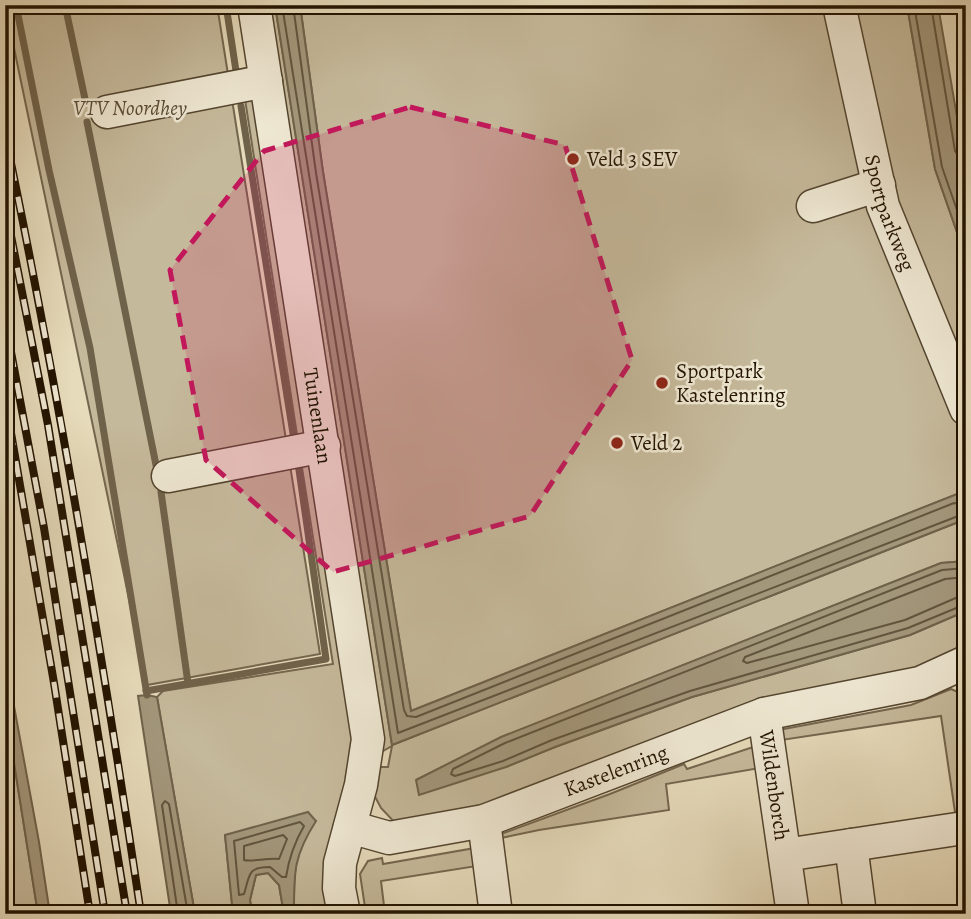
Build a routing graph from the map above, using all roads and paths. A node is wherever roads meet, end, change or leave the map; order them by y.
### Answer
1 (254, 5) edge
2 (839, 5) edge
3 (266, 81) junction
4 (107, 112) dead end
5 (879, 185) junction
6 (813, 206) dead end
7 (966, 409) edge
8 (324, 446) junction
9 (168, 476) dead end
10 (966, 662) edge
11 (764, 714) junction
12 (484, 821) junction
13 (350, 827) junction
14 (957, 829) dead end
15 (851, 845) junction
16 (785, 855) junction
17 (856, 913) edge
18 (344, 914) edge
19 (496, 914) edge
20 (793, 914) edge

1 - 3 street, Tuinenlaan
2 - 5 street, Sportparkweg
3 - 4 street
3 - 8 street, Tuinenlaan
5 - 6 street
5 - 7 street, Sportparkweg
8 - 9 street
8 - 13 street, Tuinenlaan
10 - 11 street, Kastelenring
11 - 12 street, Kastelenring
11 - 16 street, Wildenborch
12 - 13 street, Kastelenring
12 - 19 street
13 - 18 street
14 - 15 street, Wildenborch
15 - 16 street, Wildenborch
15 - 17 street
16 - 20 street, Wildenborch

